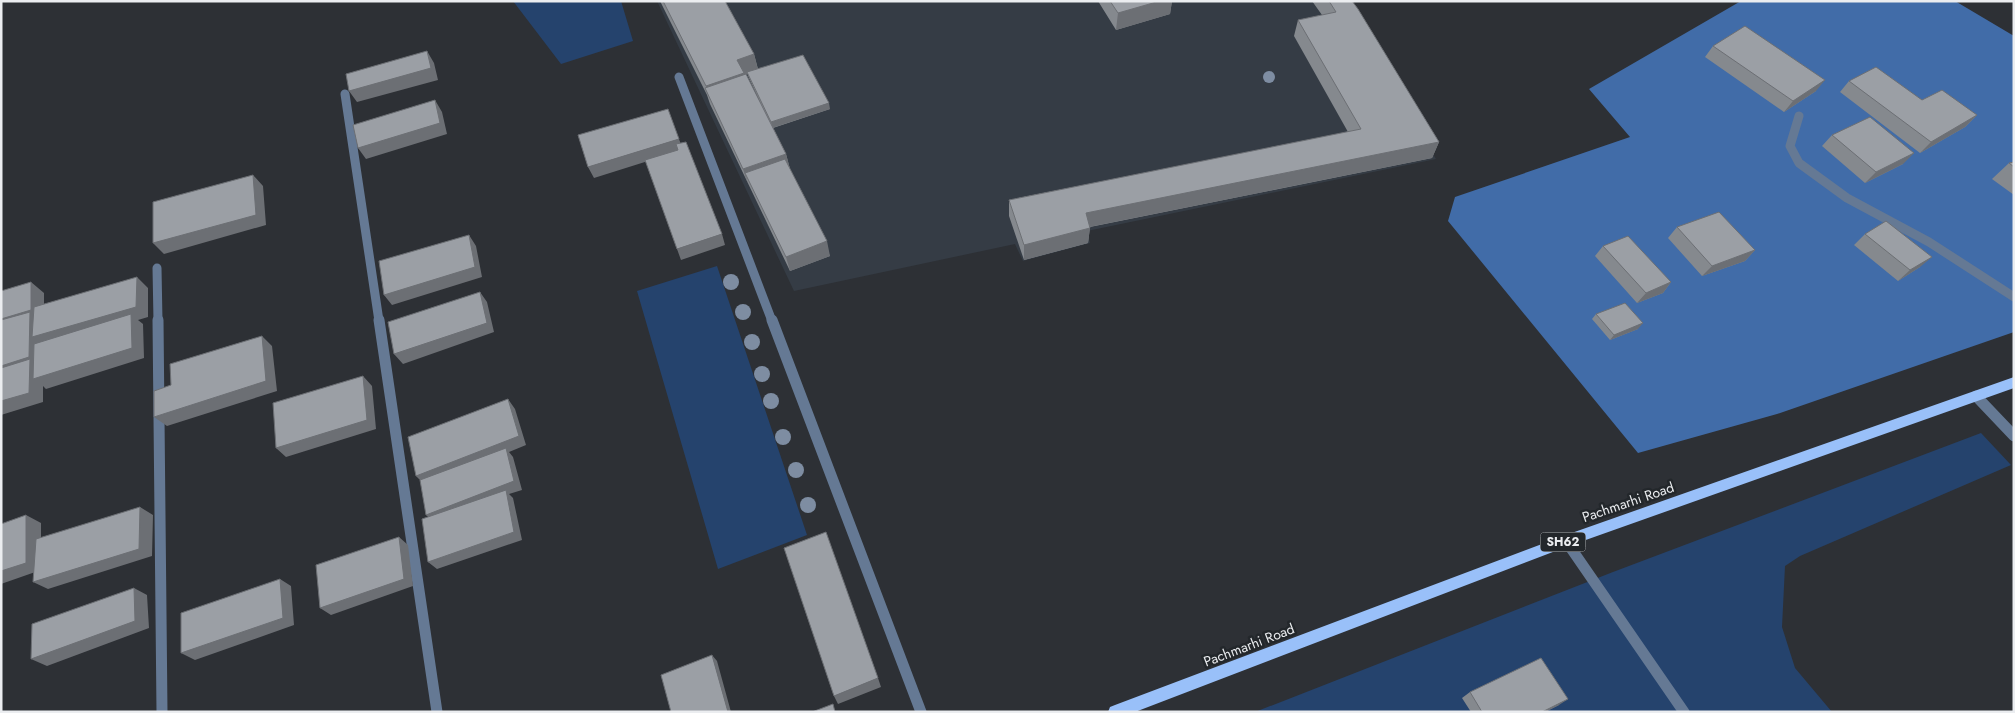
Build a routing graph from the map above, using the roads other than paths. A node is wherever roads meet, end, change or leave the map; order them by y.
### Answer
1 (679, 77) dead end
2 (345, 94) edge
3 (1799, 116) dead end
4 (157, 268) dead end
5 (2014, 297) edge
6 (2014, 382) edge
7 (1976, 396) junction
8 (2014, 436) edge
9 (1566, 541) junction
10 (162, 712) edge
11 (437, 712) edge
12 (921, 712) edge
13 (1115, 712) edge
14 (1684, 712) edge

1 - 12 street
2 - 11 street
3 - 5 street
4 - 10 street
6 - 7 main road, Pachmarhi Road / SH62
7 - 8 street
7 - 9 main road, Pachmarhi Road / SH62
9 - 13 main road, Pachmarhi Road / SH62
9 - 14 street

